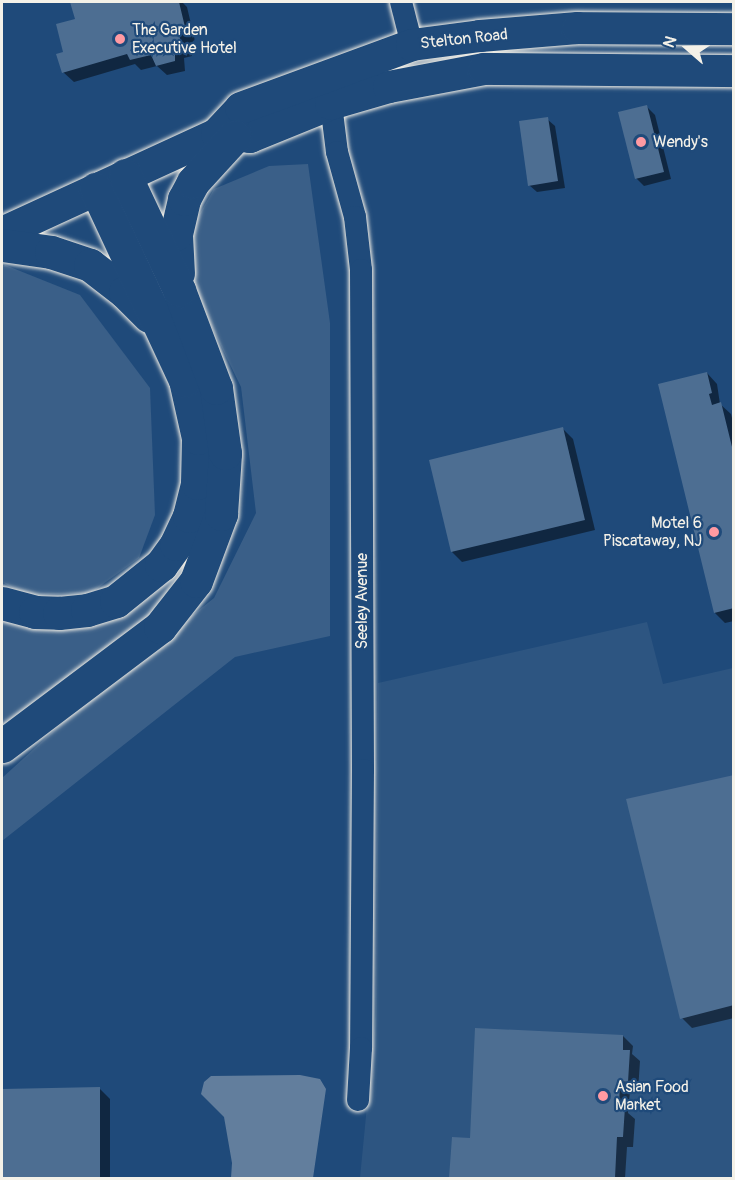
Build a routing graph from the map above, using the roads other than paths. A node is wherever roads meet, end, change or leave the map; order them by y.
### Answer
1 (401, 2) edge
2 (734, 29) edge
3 (412, 45) junction
4 (734, 71) edge
5 (331, 104) junction
6 (226, 135) junction
7 (126, 175) junction
8 (96, 189) junction
9 (2, 233) edge
10 (2, 245) edge
11 (179, 290) junction
12 (167, 337) junction
13 (2, 603) edge
14 (2, 746) edge
15 (358, 1100) dead end

1 - 3 street
2 - 3 main road, Stelton Road
3 - 6 main road, Stelton Road
4 - 5 main road, Stelton Road
5 - 6 main road, Stelton Road
5 - 15 street, Seeley Avenue
6 - 7 main road, Stelton Road
6 - 11 highway
7 - 8 main road, Stelton Road
7 - 11 highway
8 - 9 main road, Stelton Road
8 - 12 highway
10 - 12 highway
11 - 14 highway
12 - 13 highway

